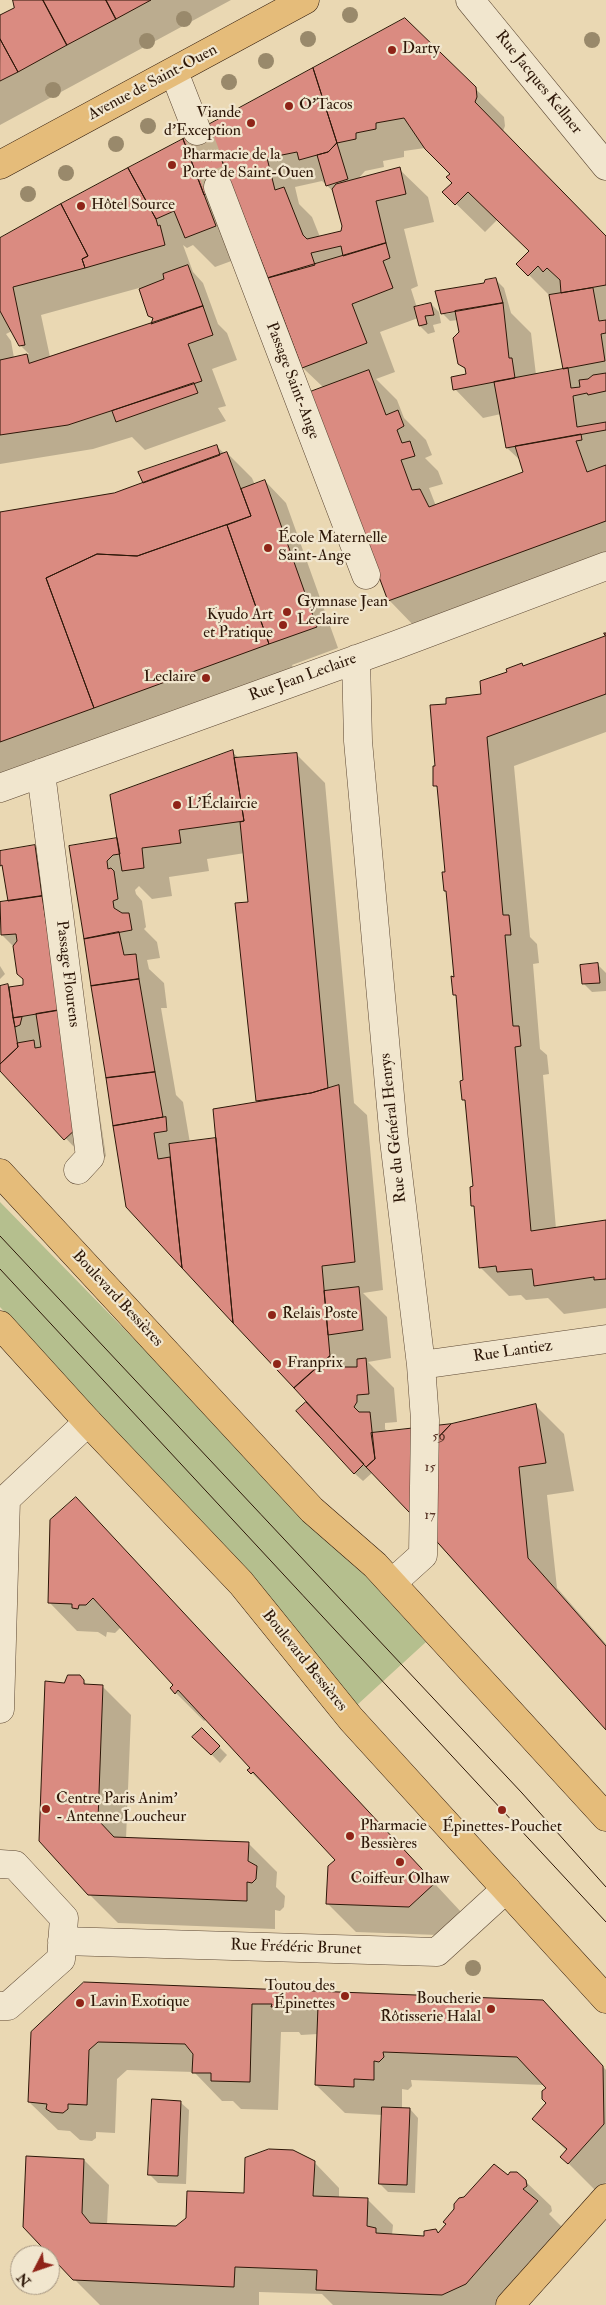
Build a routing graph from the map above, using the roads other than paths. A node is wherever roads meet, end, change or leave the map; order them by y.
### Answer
1 (305, 0) edge
2 (470, 0) edge
3 (174, 72) junction
4 (197, 131) tunnel mouth
5 (0, 165) edge
6 (606, 166) edge
7 (218, 187) tunnel mouth
8 (606, 566) edge
9 (366, 575) dead end
10 (356, 659) junction
11 (41, 773) junction
12 (0, 788) edge
13 (78, 1170) dead end
14 (0, 1173) edge
15 (1, 1327) edge
16 (606, 1339) edge
17 (421, 1365) junction
18 (88, 1422) junction
19 (392, 1582) junction
20 (0, 1709) edge
21 (606, 1817) edge
22 (0, 1864) edge
23 (506, 1889) junction
24 (62, 1941) junction
25 (606, 1999) edge
26 (0, 2006) edge
27 (606, 2198) edge
28 (510, 2305) edge

1 - 3 main road, Avenue de Saint-Ouen
2 - 6 street, Rue Jacques Kellner
3 - 4 street
3 - 5 main road, Avenue de Saint-Ouen
7 - 9 street, Passage Saint-Ange
8 - 10 street, Rue Jean Leclaire
10 - 11 street, Rue Jean Leclaire
10 - 17 street, Rue du Général Henrys
11 - 12 street, Rue Jean Leclaire
11 - 13 street, Passage Flourens
14 - 19 main road, Boulevard Bessières
15 - 18 main road, Boulevard Bessières
16 - 17 street, Rue Lantiez
17 - 19 street, Rue du Général Henrys
18 - 20 street
18 - 23 main road, Boulevard Bessières
19 - 21 main road, Boulevard Bessières
22 - 24 street
23 - 24 street, Rue Frédéric Brunet
23 - 25 main road, Boulevard Bessières
24 - 26 street
27 - 28 main road

